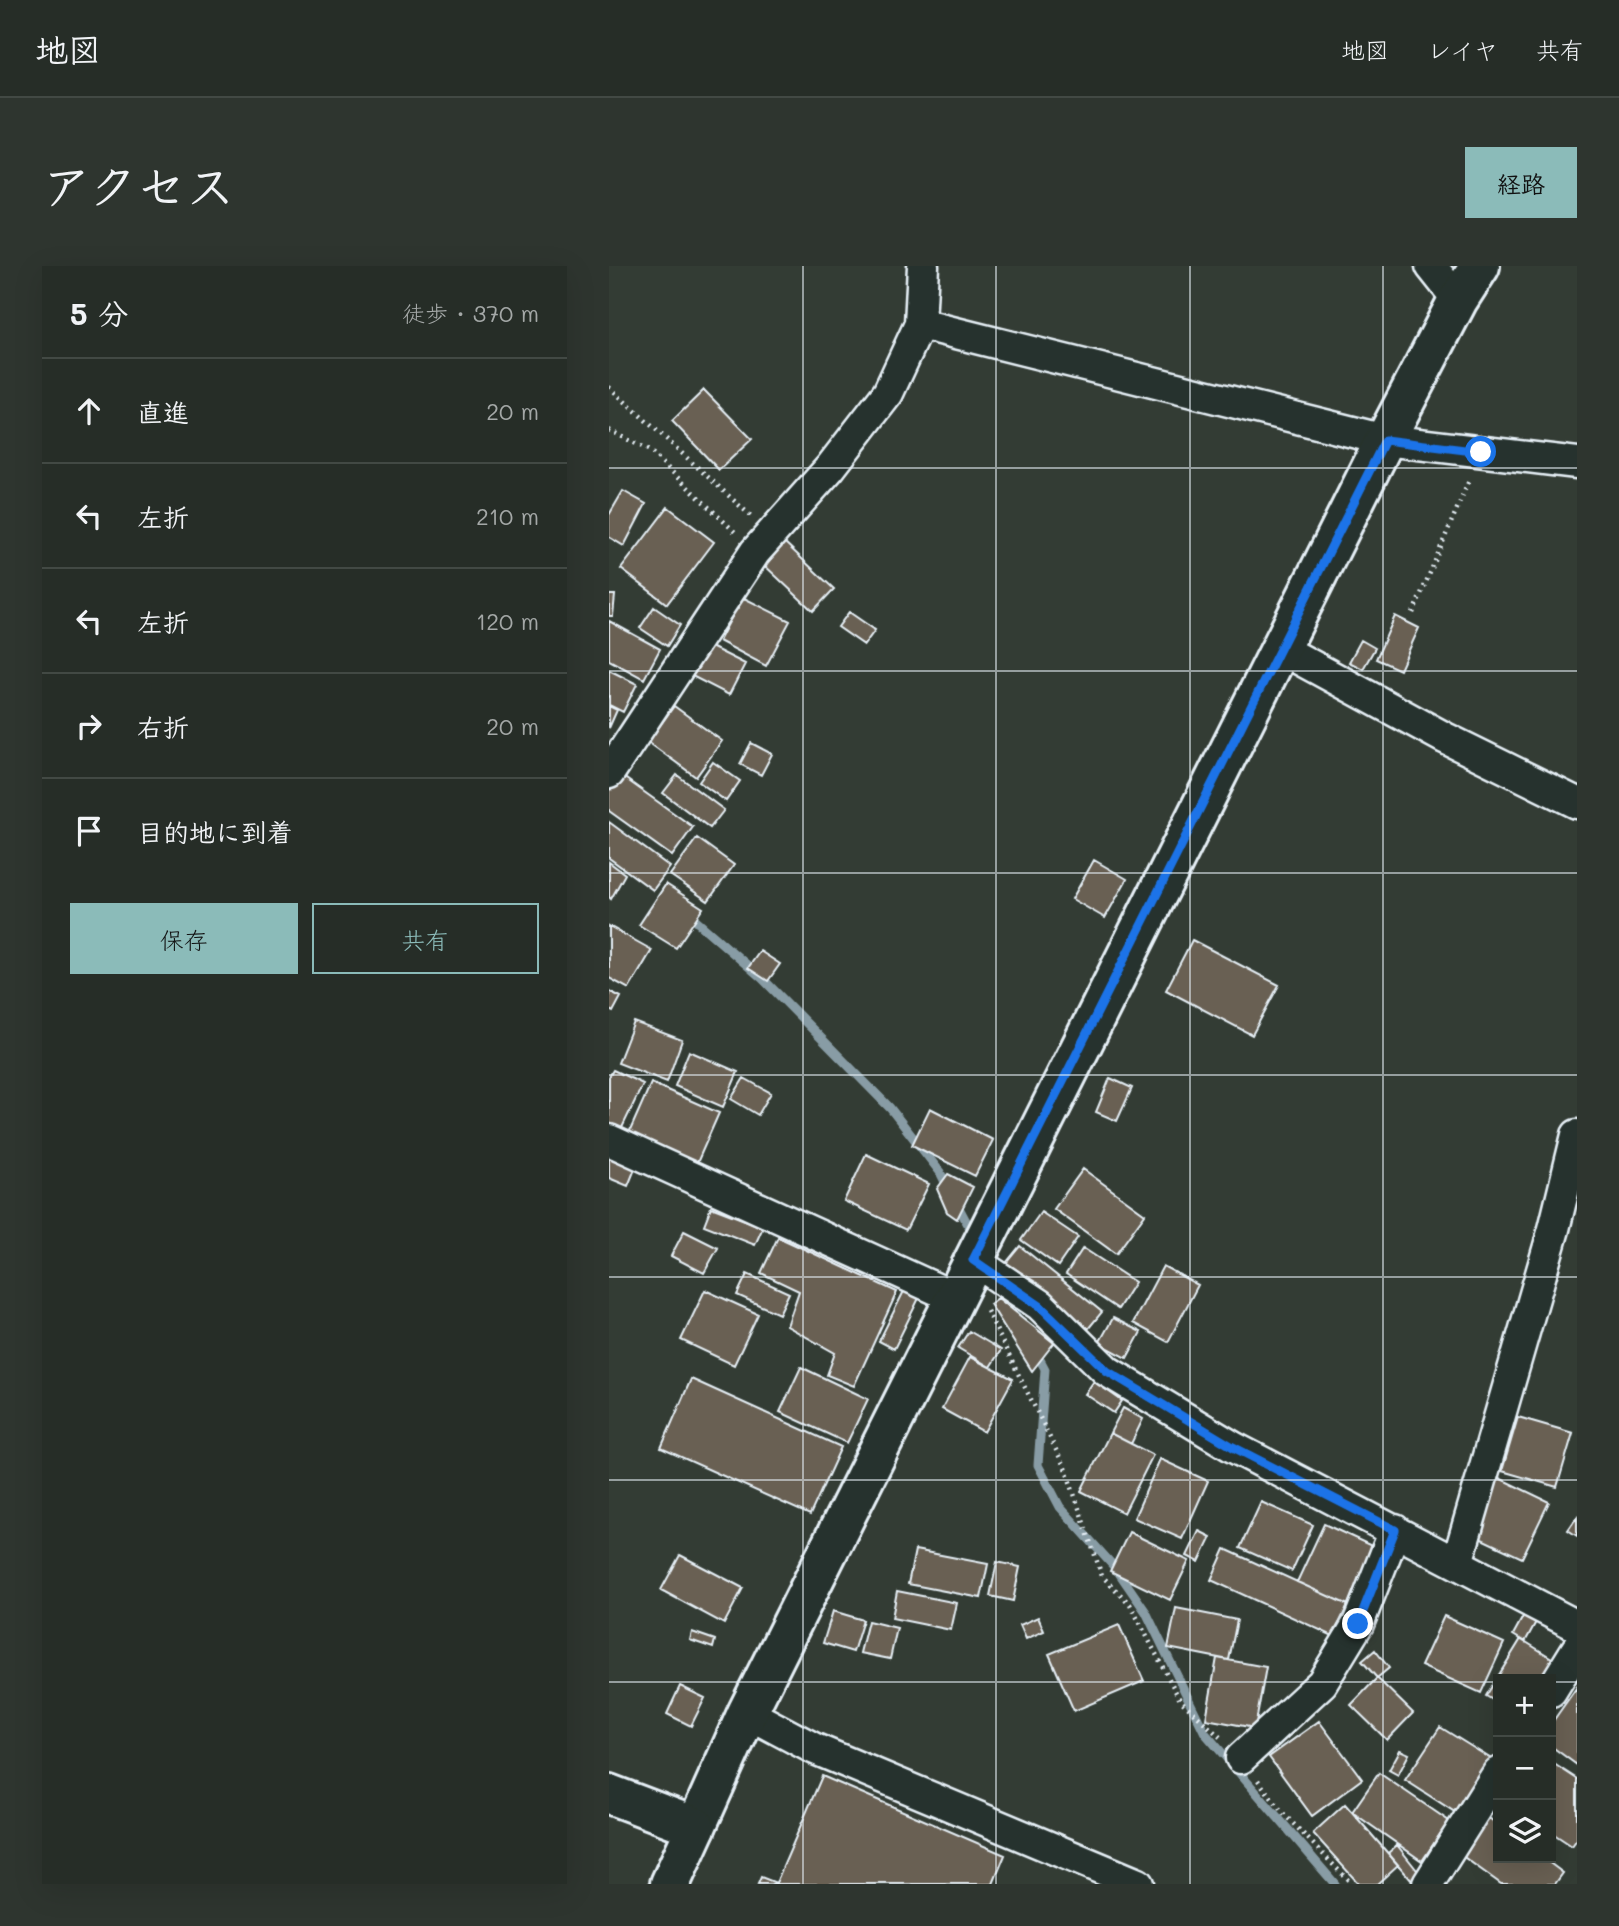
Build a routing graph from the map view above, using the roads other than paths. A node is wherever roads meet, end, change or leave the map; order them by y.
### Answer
1 (923, 266) edge
2 (1431, 266) edge
3 (1480, 266) edge
4 (1458, 300) junction
5 (920, 324) junction
6 (1385, 440) junction
7 (1577, 463) edge
8 (1282, 649) junction
9 (609, 773) edge
10 (1577, 803) edge
11 (1577, 1135) edge
12 (609, 1140) edge
13 (973, 1260) junction
14 (954, 1297) junction
15 (1395, 1530) junction
16 (1457, 1563) junction
17 (1577, 1626) edge
18 (1577, 1649) edge
19 (1556, 1682) edge
20 (747, 1713) junction
21 (1241, 1758) road end
22 (1493, 1781) edge
23 (609, 1794) edge
24 (696, 1828) junction
25 (670, 1884) edge
26 (1138, 1884) edge
27 (1428, 1884) edge

1 - 5 street
2 - 4 street
3 - 4 street
4 - 6 street
5 - 6 street
5 - 9 street
6 - 7 street
6 - 8 street
8 - 10 street
8 - 13 street
11 - 16 street
12 - 14 street
13 - 14 street
13 - 15 street
14 - 20 street
15 - 16 street
15 - 21 street
16 - 17 street
18 - 19 street
20 - 24 street
20 - 26 street
22 - 27 street
23 - 24 street
24 - 25 street

